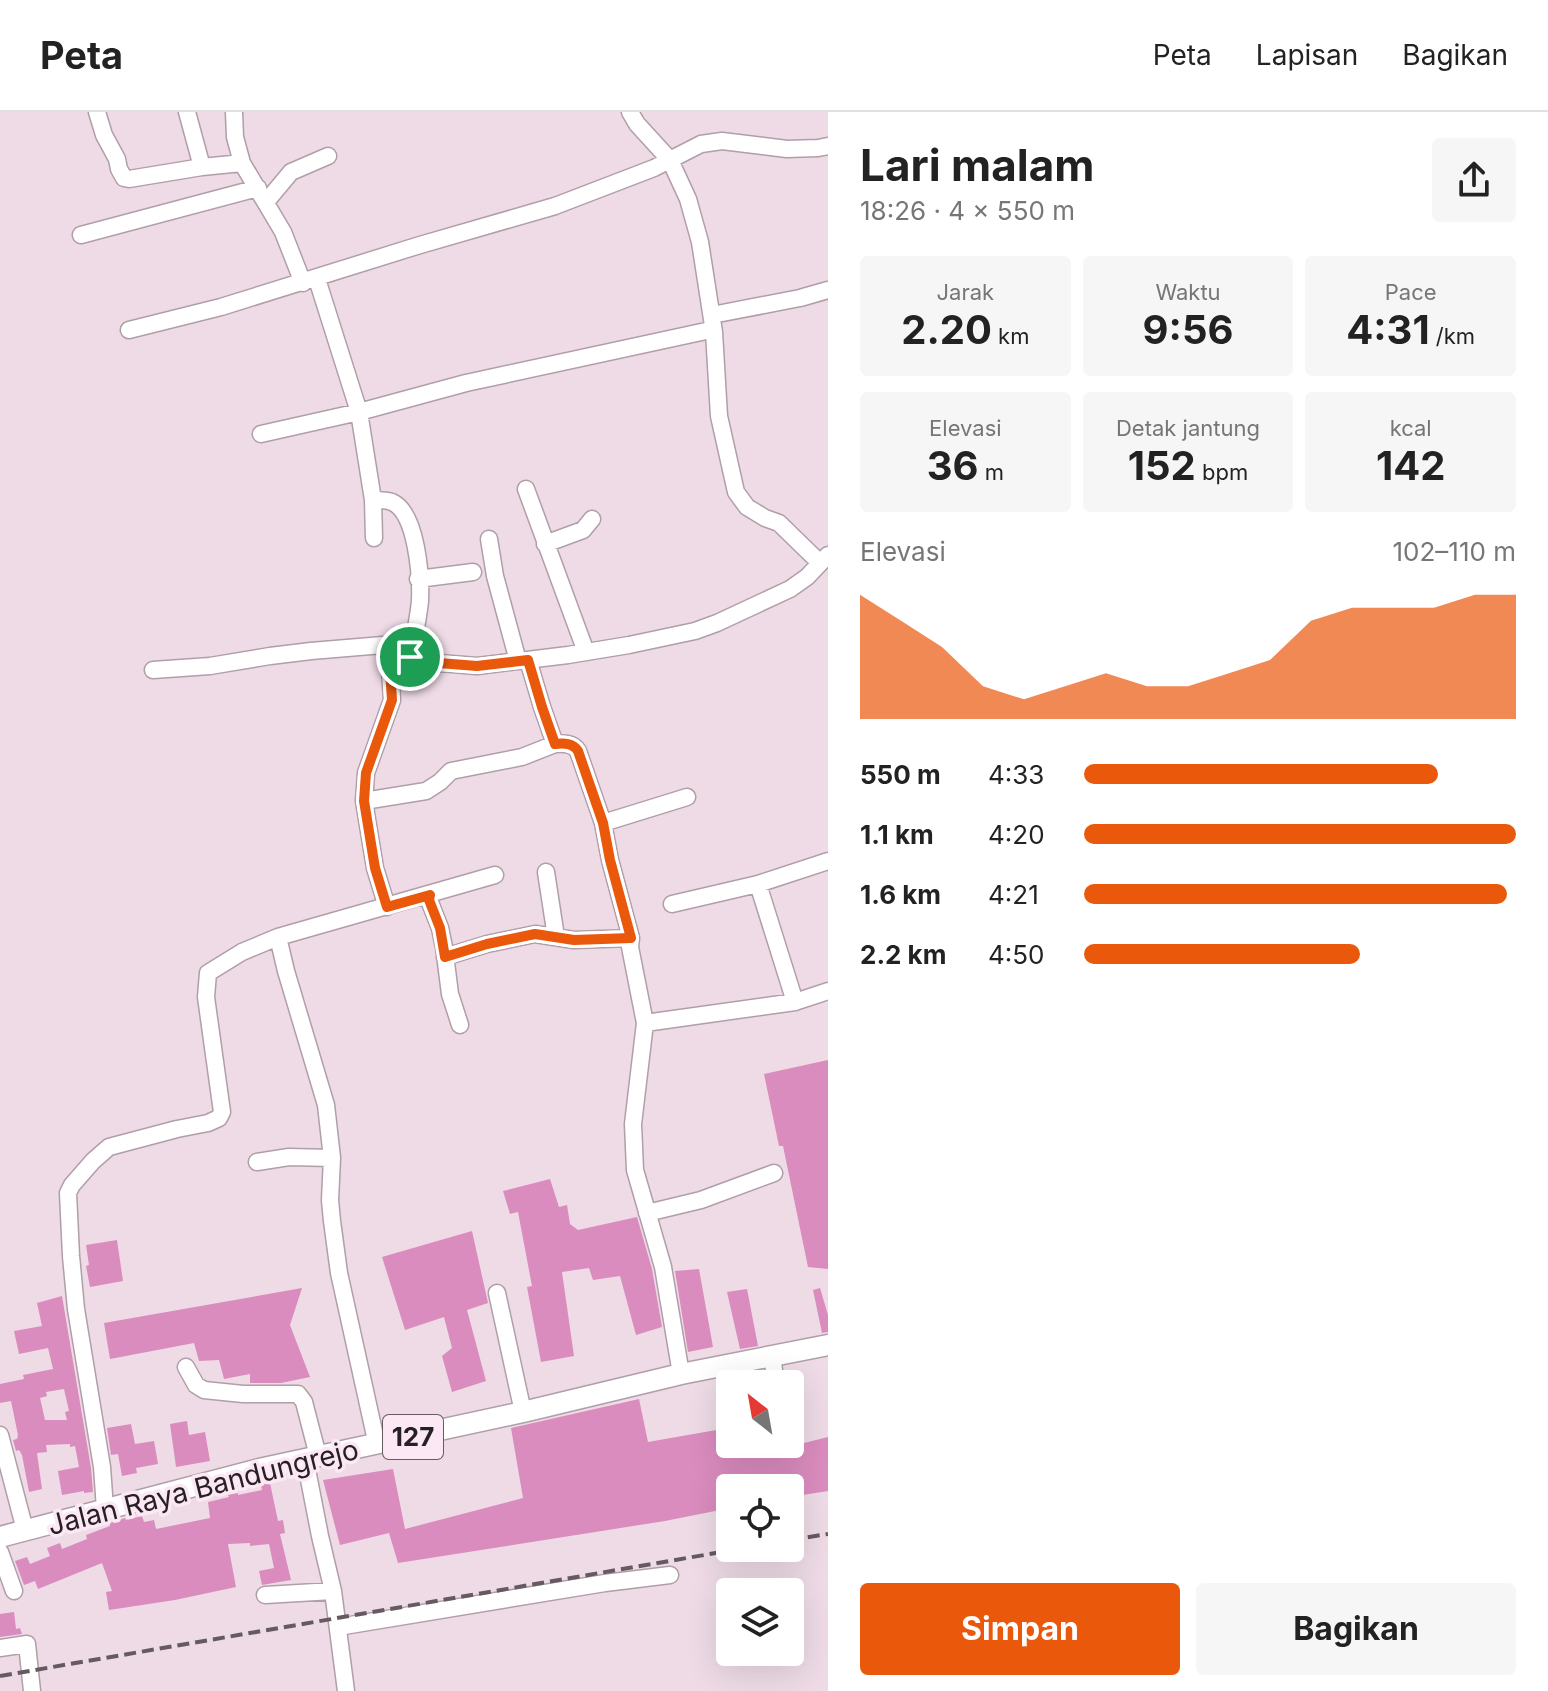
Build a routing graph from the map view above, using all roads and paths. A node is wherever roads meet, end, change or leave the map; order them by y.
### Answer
1 (97, 112) edge
2 (187, 112) edge
3 (234, 112) edge
4 (630, 112) edge
5 (828, 146) edge
6 (328, 156) dead end
7 (670, 160) junction
8 (242, 163) junction
9 (202, 167) junction
10 (262, 195) junction
11 (81, 235) dead end
12 (310, 281) junction
13 (828, 290) edge
14 (713, 324) junction
15 (129, 330) dead end
16 (359, 412) junction
17 (261, 434) dead end
18 (526, 489) dead end
19 (373, 500) junction
20 (592, 519) dead end
21 (374, 538) dead end
22 (489, 539) dead end
23 (545, 544) junction
24 (824, 558) edge
25 (473, 572) dead end
26 (418, 579) junction
27 (586, 652) junction
28 (402, 656) junction
29 (523, 660) junction
30 (153, 670) dead end
31 (555, 744) junction
32 (687, 797) dead end
33 (364, 801) junction
34 (603, 823) junction
35 (828, 861) edge
36 (546, 872) dead end
37 (495, 875) dead end
38 (758, 884) junction
39 (430, 895) junction
40 (672, 904) dead end
41 (387, 907) junction
42 (278, 937) junction
43 (556, 937) junction
44 (631, 938) junction
45 (445, 957) junction
46 (828, 991) edge
47 (795, 1002) junction
48 (645, 1023) junction
49 (460, 1025) dead end
50 (332, 1158) junction
51 (257, 1162) dead end
52 (774, 1173) dead end
53 (647, 1213) junction
54 (497, 1293) dead end
55 (828, 1345) edge
56 (772, 1356) junction
57 (186, 1367) dead end
58 (774, 1370) edge
59 (681, 1374) junction
60 (523, 1412) junction
61 (0, 1435) edge
62 (377, 1445) junction
63 (311, 1457) junction
64 (105, 1509) junction
65 (25, 1530) junction
66 (0, 1537) edge
67 (0, 1552) edge
68 (670, 1575) dead end
69 (14, 1591) dead end
70 (333, 1591) junction
71 (265, 1595) dead end
72 (338, 1627) junction
73 (0, 1648) edge
74 (32, 1691) edge
75 (346, 1691) edge

1 - 9 street
2 - 9 street
3 - 8 street
4 - 7 street
5 - 7 street
6 - 10 street
7 - 12 street
7 - 14 street
8 - 9 street
8 - 10 street
10 - 11 street
10 - 12 street
12 - 15 street
12 - 16 street
13 - 14 street
14 - 16 street
14 - 24 street
16 - 17 street
16 - 19 street
18 - 23 street
19 - 21 street
19 - 26 street
20 - 23 street
22 - 29 street
23 - 27 street
24 - 27 street
25 - 26 street
26 - 28 street
27 - 29 street
28 - 29 street
28 - 30 street
28 - 33 street
29 - 31 street
31 - 33 street
31 - 34 street
32 - 34 street
33 - 41 street
34 - 44 street
35 - 38 street
36 - 43 street
37 - 39 street
38 - 40 street
38 - 47 street
39 - 41 street
39 - 45 street
41 - 42 street
42 - 50 street
42 - 64 street
43 - 44 street
43 - 45 street
44 - 48 street
45 - 49 street
46 - 47 street
47 - 48 street
48 - 53 street
50 - 51 street
50 - 62 street
52 - 53 street
53 - 59 street
54 - 60 street
55 - 56 main road, Jalan Raya Bandungrejo / 127
56 - 58 street
56 - 59 main road, Jalan Raya Bandungrejo / 127
57 - 63 street
59 - 60 main road, Jalan Raya Bandungrejo / 127
60 - 62 main road, Jalan Raya Bandungrejo / 127
61 - 65 street
62 - 63 main road, Jalan Raya Bandungrejo / 127
63 - 64 main road, Jalan Raya Bandungrejo / 127
63 - 70 street
64 - 65 main road, Jalan Raya Bandungrejo / 127
65 - 66 main road, Jalan Raya Bandungrejo / 127
67 - 69 street
68 - 72 street
70 - 71 street
70 - 72 street
72 - 75 street
73 - 74 street

